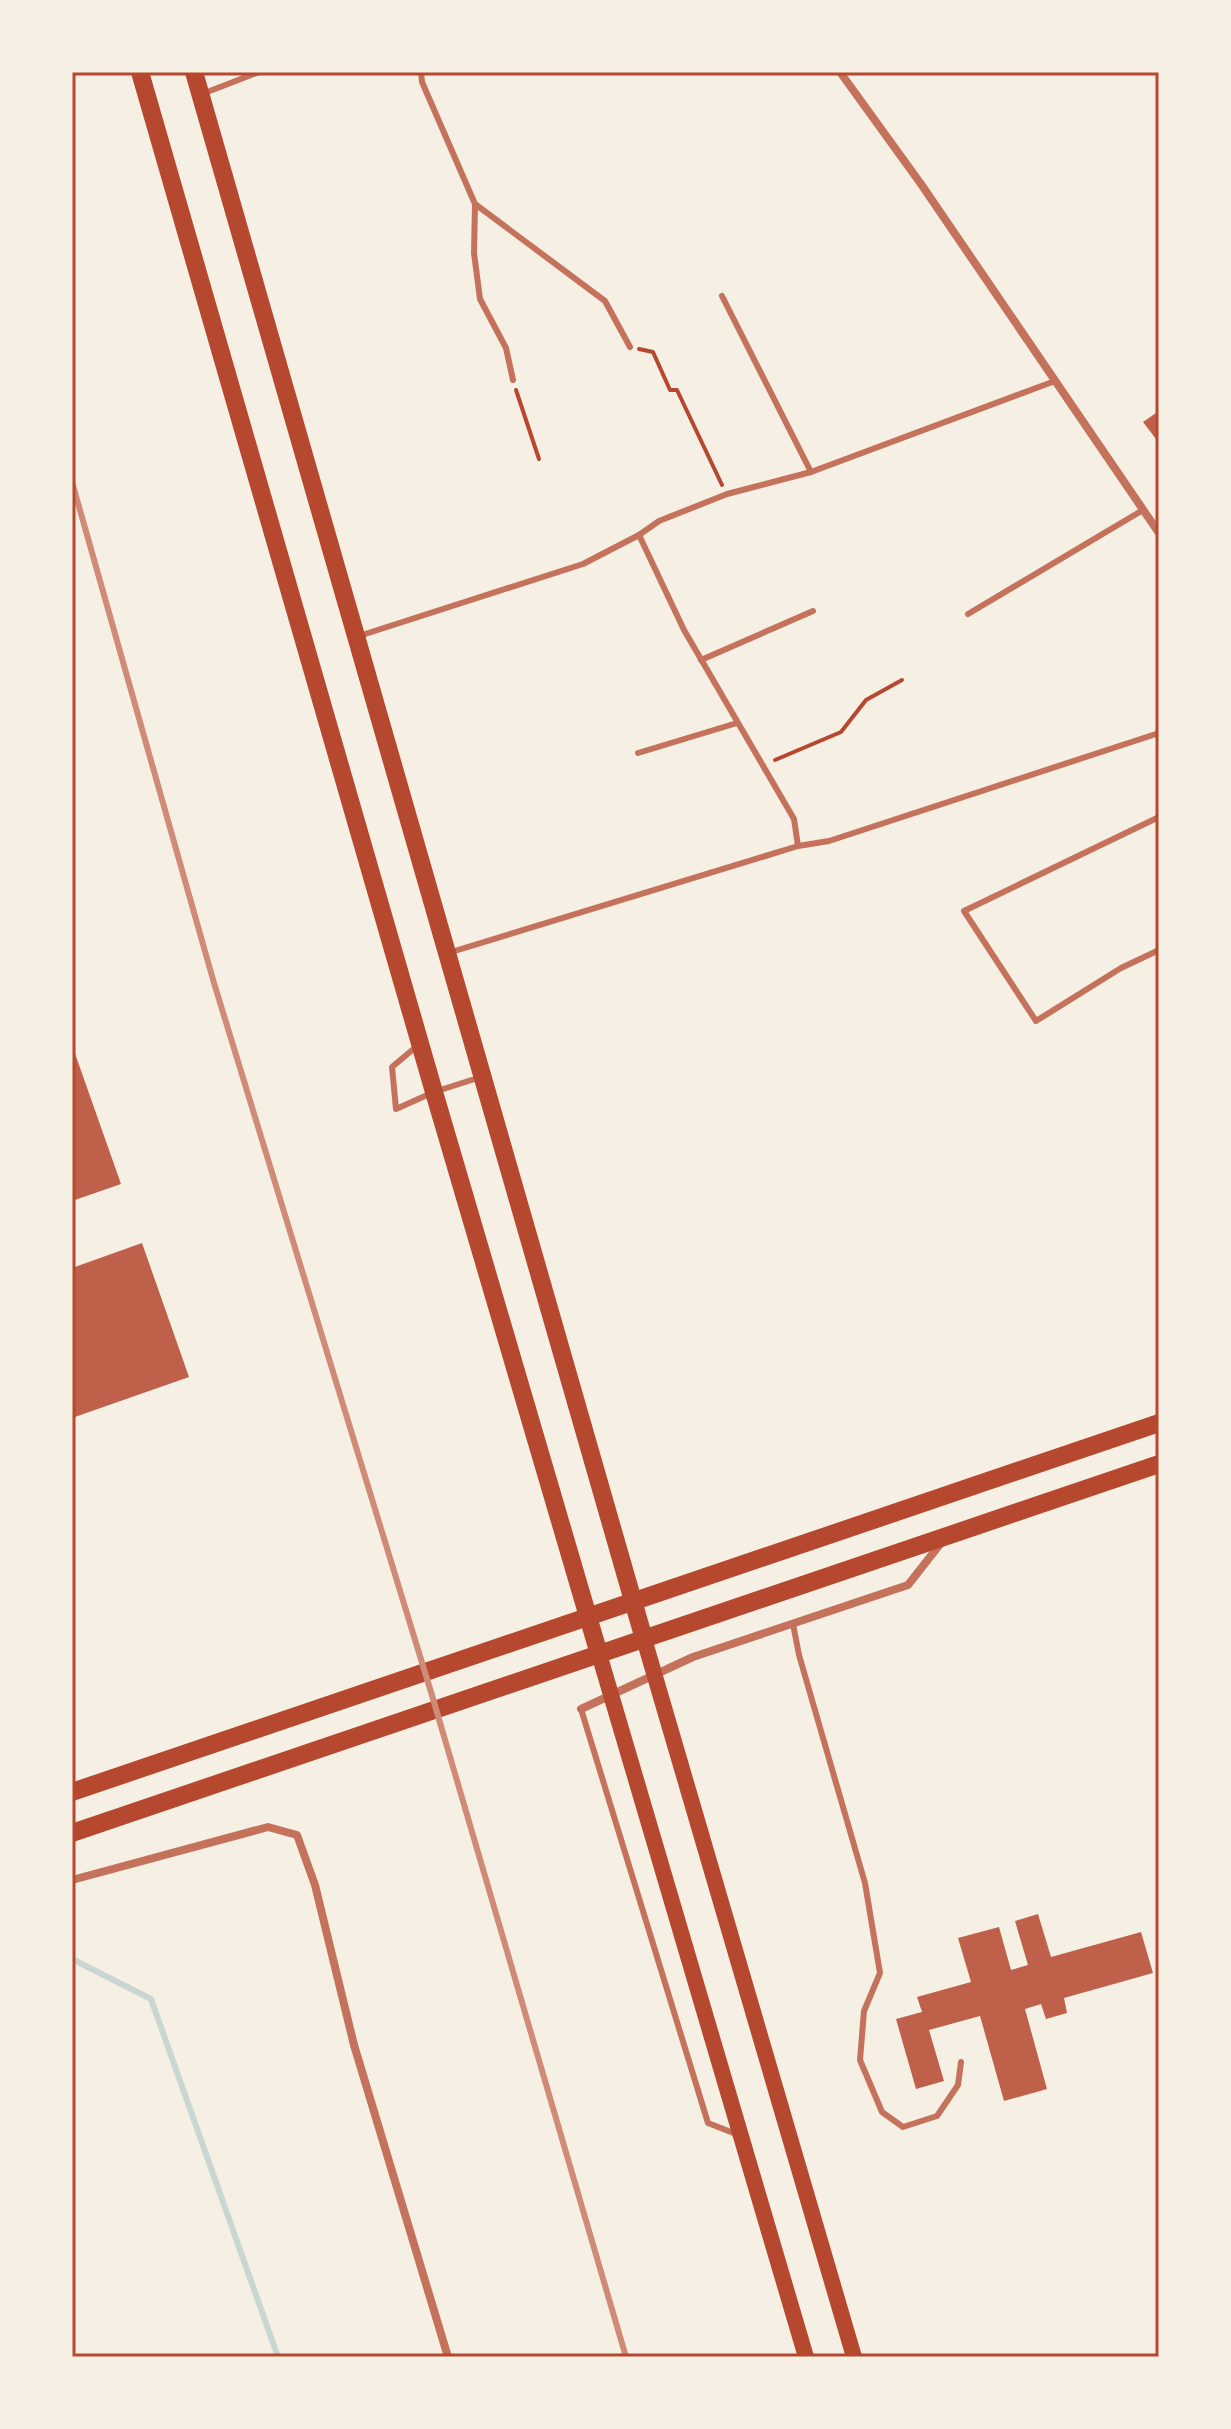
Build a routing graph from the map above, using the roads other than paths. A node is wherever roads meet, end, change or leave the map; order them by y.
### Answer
1 (140, 72) edge
2 (194, 72) edge
3 (259, 72) edge
4 (421, 72) edge
5 (840, 72) edge
6 (200, 94) junction
7 (475, 204) junction
8 (722, 296) dead end
9 (630, 347) road end
10 (513, 380) road end
11 (1055, 381) junction
12 (811, 472) junction
13 (1143, 510) junction
14 (1159, 533) edge
15 (639, 535) junction
16 (813, 611) dead end
17 (968, 614) dead end
18 (355, 637) junction
19 (701, 660) junction
20 (737, 723) junction
21 (1159, 733) edge
22 (638, 753) dead end
23 (1159, 817) edge
24 (798, 846) junction
25 (1159, 950) edge
26 (446, 954) junction
27 (420, 1044) junction
28 (481, 1077) junction
29 (434, 1092) junction
30 (1159, 1423) edge
31 (1159, 1464) edge
32 (945, 1536) junction
33 (633, 1603) junction
34 (588, 1618) junction
35 (793, 1624) junction
36 (646, 1645) junction
37 (600, 1660) junction
38 (581, 1709) joint
39 (72, 1792) edge
40 (72, 1833) edge
41 (72, 1880) edge
42 (961, 2062) dead end
43 (740, 2136) junction
44 (448, 2357) edge
45 (806, 2357) edge
46 (854, 2357) edge

1 - 27 main road
2 - 6 main road
3 - 6 lane
4 - 7 lane
5 - 11 street
6 - 18 main road
7 - 9 lane
7 - 10 lane
8 - 12 lane
11 - 12 lane
11 - 13 street
12 - 15 lane
13 - 14 street
13 - 17 lane
15 - 18 lane
15 - 19 lane
16 - 19 lane
18 - 26 main road
19 - 20 lane
20 - 22 lane
20 - 24 lane
21 - 24 lane
23 - 25 lane
24 - 26 lane
26 - 28 main road
27 - 29 main road
27 - 29 lane
28 - 29 lane
28 - 33 main road
29 - 34 main road
30 - 33 main road
31 - 32 main road
32 - 35 street
32 - 36 main road
33 - 34 main road
33 - 36 main road
34 - 37 main road
34 - 39 main road
35 - 38 street
35 - 42 lane
36 - 37 main road
36 - 46 main road
37 - 40 main road
37 - 43 main road
38 - 43 lane
41 - 44 street
43 - 45 main road

